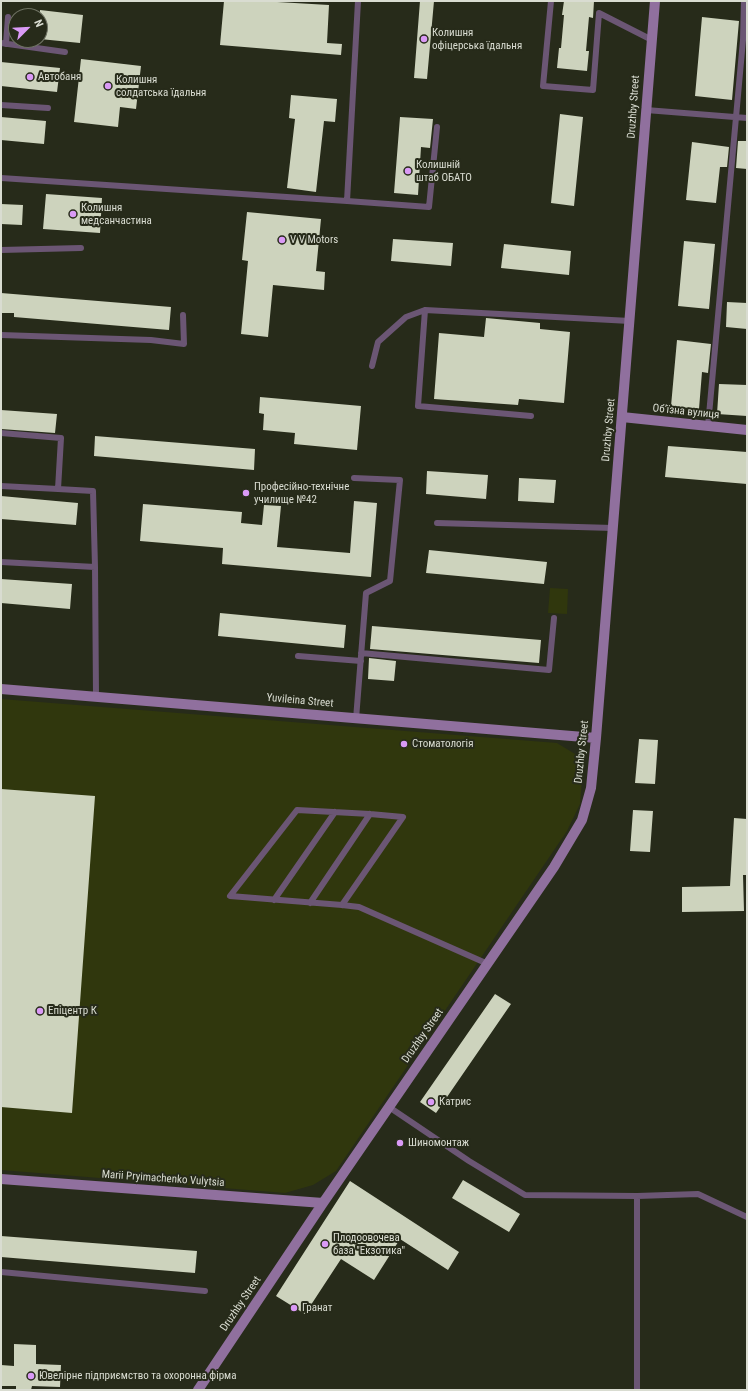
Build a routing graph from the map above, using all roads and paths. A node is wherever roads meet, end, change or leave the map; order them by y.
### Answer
1 (358, 1) edge
2 (550, 1) edge
3 (655, 1) edge
4 (744, 1) edge
5 (8, 17) dead end
6 (652, 40) junction
7 (3, 43) edge
8 (65, 52) dead end
9 (1, 105) edge
10 (48, 108) dead end
11 (646, 110) junction
12 (736, 118) junction
13 (747, 118) edge
14 (437, 127) dead end
15 (1, 178) edge
16 (347, 201) junction
17 (81, 248) dead end
18 (1, 250) edge
19 (425, 310) junction
20 (183, 315) dead end
21 (630, 322) junction
22 (1, 335) edge
23 (372, 366) dead end
24 (531, 416) dead end
25 (622, 417) junction
26 (708, 426) junction
27 (747, 430) edge
28 (1, 433) edge
29 (354, 478) dead end
30 (1, 486) edge
31 (58, 490) junction
32 (437, 523) dead end
33 (613, 528) junction
34 (1, 562) edge
35 (95, 567) junction
36 (554, 618) dead end
37 (362, 653) junction
38 (298, 656) dead end
39 (361, 661) junction
40 (1, 689) edge
41 (96, 696) junction
42 (356, 719) junction
43 (596, 738) junction
44 (335, 812) junction
45 (370, 814) junction
46 (274, 900) junction
47 (310, 903) junction
48 (342, 905) junction
49 (488, 964) junction
50 (389, 1107) junction
51 (1, 1179) edge
52 (637, 1196) junction
53 (323, 1204) junction
54 (747, 1217) edge
55 (1, 1272) edge
56 (205, 1291) dead end
57 (198, 1390) edge
58 (637, 1390) edge

1 - 16 lane
2 - 6 lane
3 - 6 street, Druzhby Street
4 - 12 lane
5 - 7 lane
6 - 11 street, Druzhby Street
7 - 8 lane
9 - 10 lane
11 - 12 lane
11 - 21 street, Druzhby Street
12 - 13 lane
12 - 26 lane
14 - 16 lane
15 - 16 lane
17 - 18 lane
19 - 21 lane
19 - 23 lane
19 - 24 lane
20 - 22 lane
21 - 25 street, Druzhby Street
25 - 26 street, Об’їзна вулиця
25 - 33 street, Druzhby Street
26 - 27 street, Об’їзна вулиця
28 - 31 lane
29 - 37 lane
30 - 31 lane
31 - 35 lane
32 - 33 lane
33 - 43 street, Druzhby Street
34 - 35 lane
35 - 41 lane
36 - 37 lane
37 - 39 lane
38 - 39 lane
39 - 42 lane
40 - 41 street, Yuvileina Street
41 - 42 street, Yuvileina Street
42 - 43 street, Yuvileina Street
43 - 49 street, Druzhby Street
44 - 45 lane
44 - 46 lane
44 - 46 lane
45 - 47 lane
45 - 48 lane
46 - 47 lane
47 - 48 lane
48 - 49 lane
49 - 50 street, Druzhby Street
50 - 52 lane
50 - 53 street, Druzhby Street
51 - 53 street, Marii Pryimachenko Vulytsia
52 - 54 lane
52 - 58 lane
53 - 57 street, Druzhby Street
55 - 56 lane

